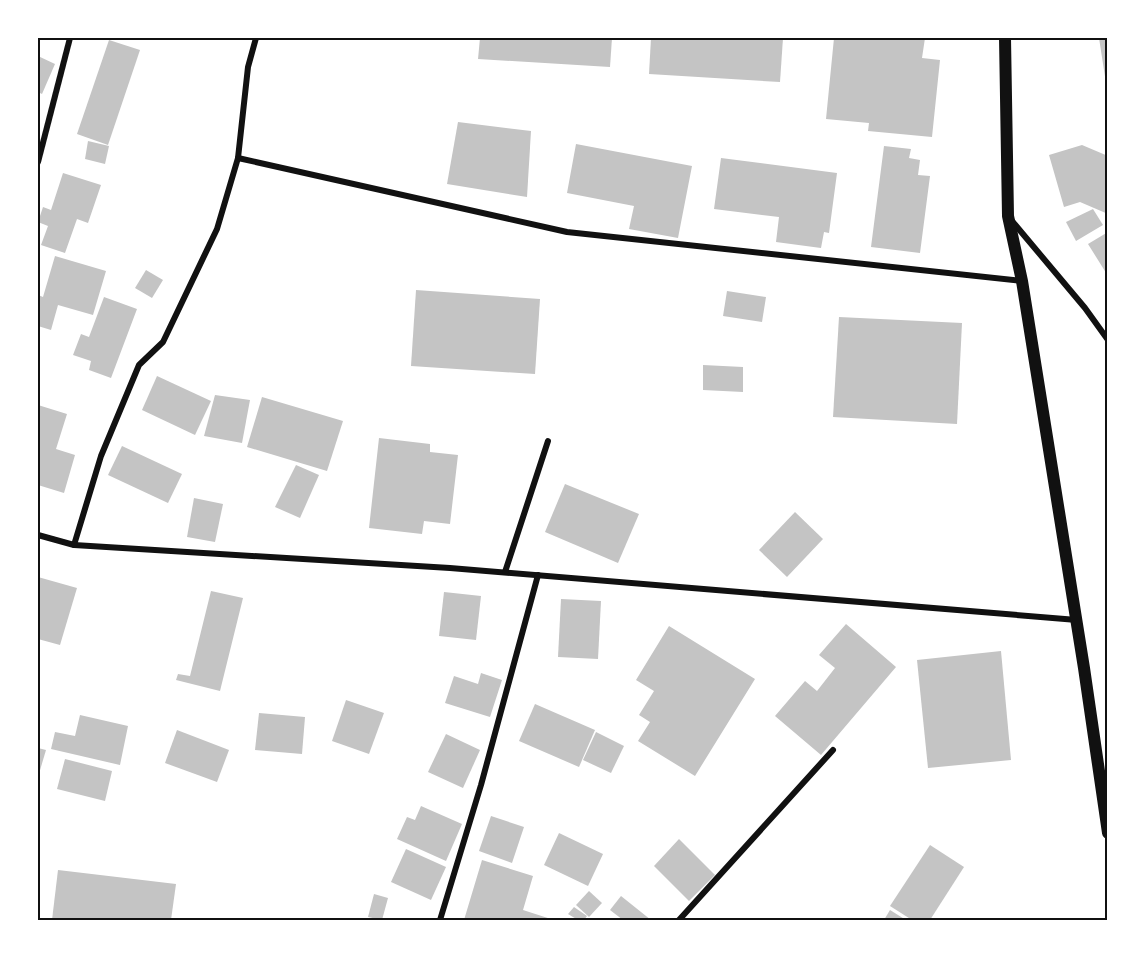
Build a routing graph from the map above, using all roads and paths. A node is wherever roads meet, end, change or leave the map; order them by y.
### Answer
1 (70, 38) edge
2 (256, 38) edge
3 (1005, 38) edge
4 (39, 145) edge
5 (238, 158) junction
6 (38, 162) edge
7 (1008, 216) junction
8 (1022, 281) junction
9 (1107, 340) edge
10 (548, 441) dead end
11 (38, 535) edge
12 (74, 545) junction
13 (505, 572) junction
14 (538, 575) junction
15 (1077, 620) junction
16 (833, 750) dead end
17 (1107, 833) edge
18 (440, 921) edge
19 (679, 921) edge

1 - 4 street
2 - 5 street
3 - 7 main road
4 - 6 street
5 - 8 street
5 - 12 street
7 - 8 main road
7 - 9 street
8 - 15 main road
10 - 13 street
11 - 12 street
12 - 13 street
13 - 14 street
14 - 15 street
14 - 18 street
15 - 17 main road
16 - 19 street

